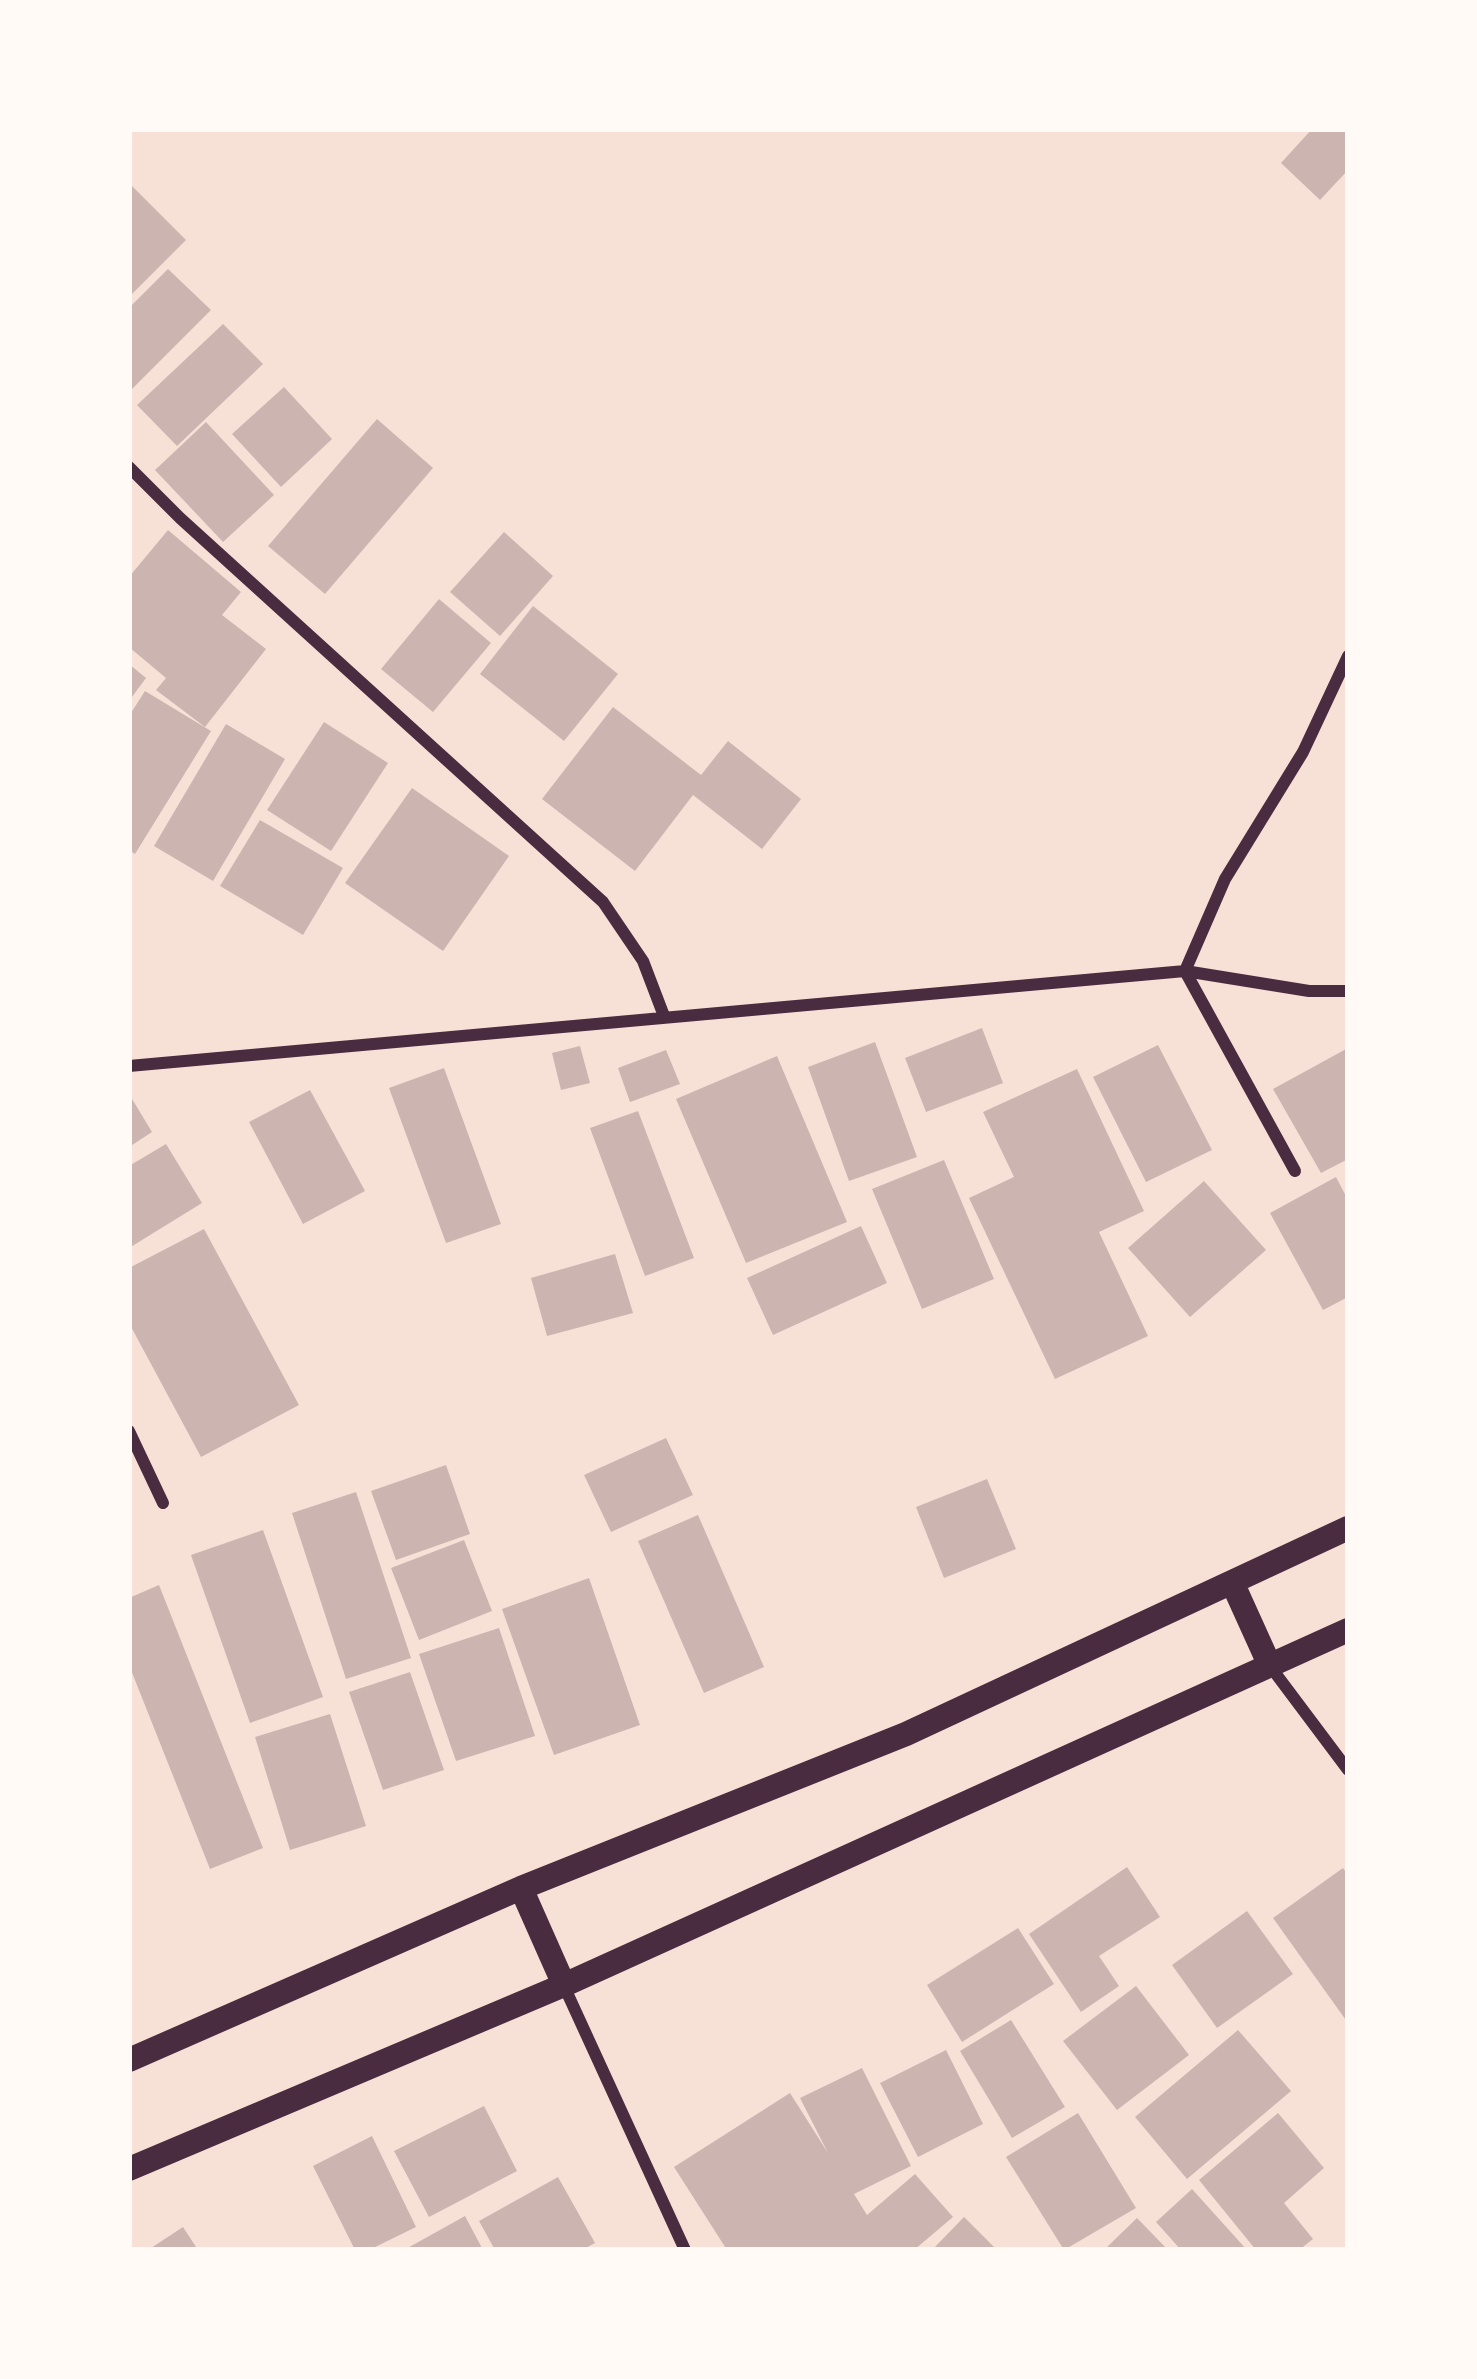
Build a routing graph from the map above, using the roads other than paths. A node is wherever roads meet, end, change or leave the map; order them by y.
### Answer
1 (129, 466) edge
2 (1348, 656) edge
3 (1185, 971) junction
4 (1348, 991) edge
5 (664, 1016) junction
6 (129, 1066) edge
7 (1295, 1171) dead end
8 (129, 1431) edge
9 (164, 1503) dead end
10 (1348, 1528) edge
11 (1232, 1582) junction
12 (1348, 1630) edge
13 (1270, 1666) junction
14 (1348, 1770) edge
15 (521, 1888) junction
16 (564, 1985) junction
17 (129, 2060) edge
18 (129, 2169) edge
19 (685, 2250) edge

1 - 5 street
2 - 3 street
3 - 4 street
3 - 5 street
3 - 7 street
5 - 6 street
8 - 9 street
10 - 11 main road
11 - 13 main road
11 - 15 main road
12 - 13 main road
13 - 14 street
13 - 16 main road
15 - 16 main road
15 - 17 main road
16 - 18 main road
16 - 19 street

